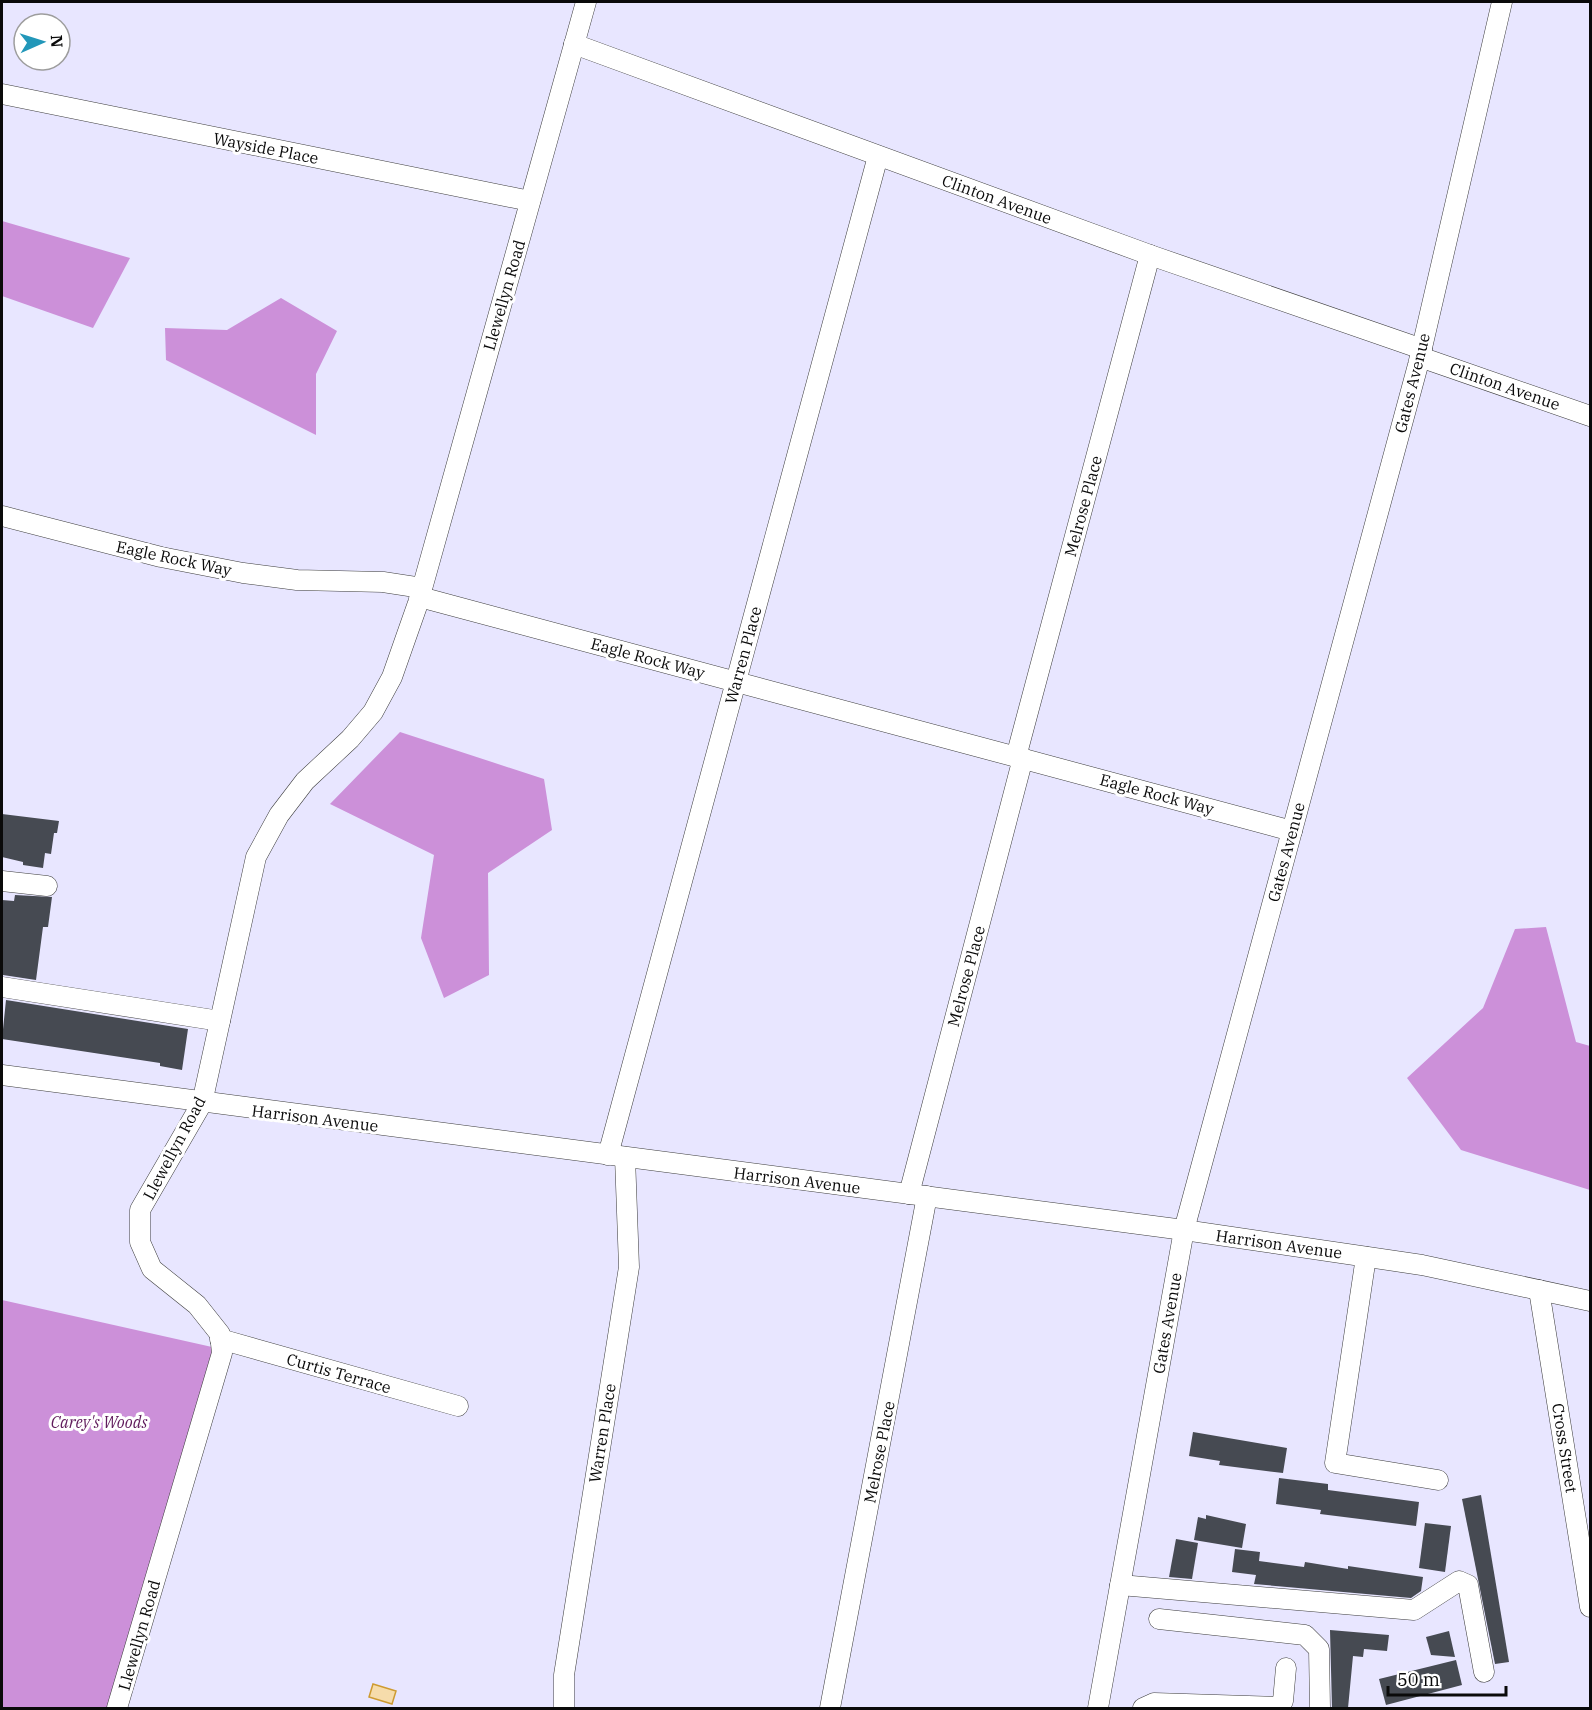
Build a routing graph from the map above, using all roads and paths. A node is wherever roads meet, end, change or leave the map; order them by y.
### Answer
1 (586, 2) edge
2 (1502, 2) edge
3 (574, 45) junction
4 (2, 94) edge
5 (878, 156) junction
6 (530, 201) junction
7 (1150, 255) junction
8 (1421, 353) junction
9 (1590, 416) edge
10 (2, 516) edge
11 (421, 592) junction
12 (736, 681) junction
13 (1019, 757) junction
14 (1292, 831) junction
15 (2, 881) edge
16 (46, 886) dead end
17 (2, 987) edge
18 (220, 1021) junction
19 (2, 1075) edge
20 (202, 1103) junction
21 (616, 1156) junction
22 (918, 1195) junction
23 (1184, 1230) junction
24 (1366, 1257) junction
25 (1539, 1290) junction
26 (1590, 1301) edge
27 (220, 1339) junction
28 (458, 1406) dead end
29 (1438, 1480) dead end
30 (1120, 1585) junction
31 (1590, 1606) edge
32 (1159, 1619) dead end
33 (1286, 1668) dead end
34 (1484, 1672) dead end
35 (117, 1708) edge
36 (564, 1708) edge
37 (830, 1708) edge
38 (1098, 1708) edge
39 (1143, 1708) edge
40 (1320, 1708) edge

1 - 3 street, Llewellyn Road
2 - 8 street, Gates Avenue
3 - 5 street, Clinton Avenue
3 - 6 street, Llewellyn Road
4 - 6 street, Wayside Place
5 - 7 street, Clinton Avenue
5 - 12 street, Warren Place
6 - 11 street, Llewellyn Road
7 - 8 street, Clinton Avenue
7 - 13 street, Melrose Place
8 - 9 street, Clinton Avenue
8 - 14 street, Gates Avenue
10 - 11 street, Eagle Rock Way
11 - 12 street, Eagle Rock Way
11 - 18 street, Llewellyn Road
12 - 13 street, Eagle Rock Way
12 - 21 street, Warren Place
13 - 14 street, Eagle Rock Way
13 - 22 street, Melrose Place
14 - 23 street, Gates Avenue
15 - 16 street
17 - 18 street
18 - 20 street, Llewellyn Road
19 - 20 street, Harrison Avenue
20 - 21 street, Harrison Avenue
20 - 27 street, Llewellyn Road
21 - 22 street, Harrison Avenue
21 - 36 street, Warren Place
22 - 23 street, Harrison Avenue
22 - 37 street, Melrose Place
23 - 24 street, Harrison Avenue
23 - 30 street, Gates Avenue
24 - 25 street, Harrison Avenue
24 - 29 street
25 - 26 street, Harrison Avenue
25 - 31 street, Cross Street
27 - 28 street, Curtis Terrace
27 - 35 street, Llewellyn Road
30 - 34 street
30 - 38 street, Gates Avenue
32 - 40 street
33 - 39 street

